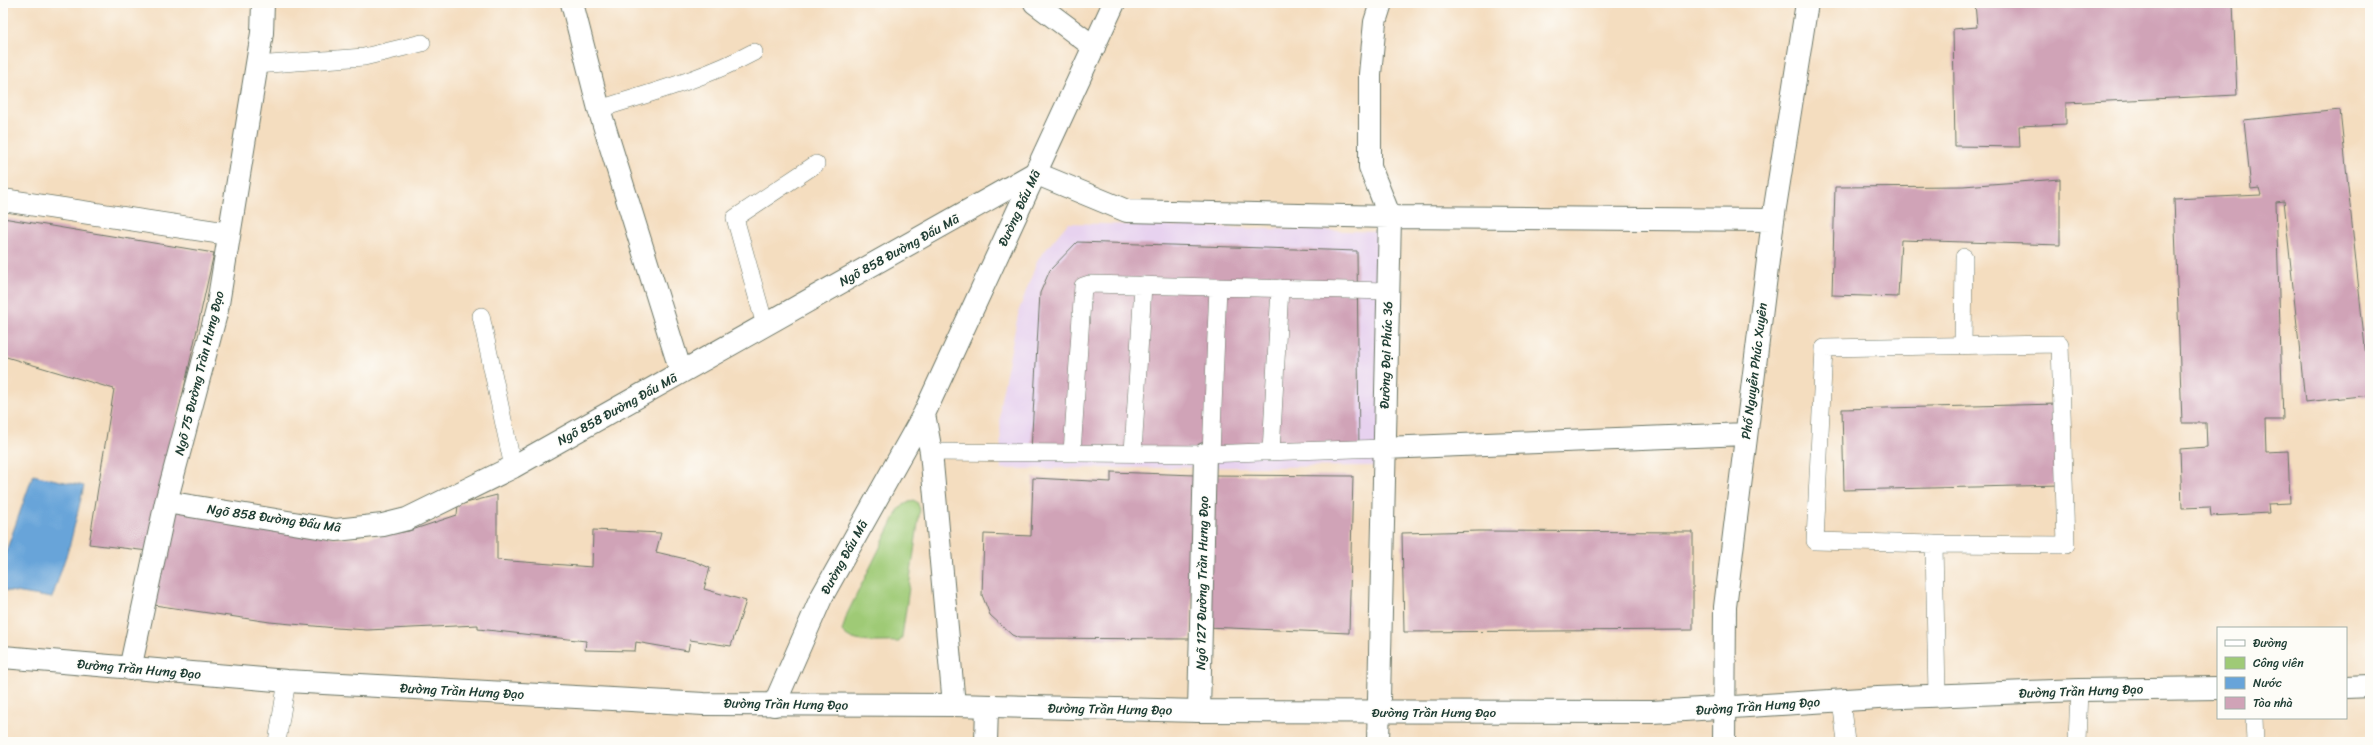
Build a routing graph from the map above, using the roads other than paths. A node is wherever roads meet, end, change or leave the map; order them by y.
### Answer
1 (263, 3) edge
2 (572, 3) edge
3 (1035, 3) edge
4 (1114, 3) edge
5 (1381, 3) edge
6 (1807, 3) edge
7 (422, 43) dead end
8 (1094, 47) junction
9 (754, 52) dead end
10 (256, 65) junction
11 (599, 109) junction
12 (816, 164) dead end
13 (1035, 173) junction
14 (3, 200) edge
15 (1390, 217) junction
16 (1773, 220) junction
17 (229, 234) junction
18 (1964, 257) dead end
19 (1142, 286) junction
20 (1218, 287) junction
21 (1280, 288) junction
22 (1388, 291) junction
23 (481, 316) dead end
24 (765, 325) junction
25 (1963, 346) junction
26 (681, 372) junction
27 (924, 414) junction
28 (1746, 434) junction
29 (1384, 448) junction
30 (930, 452) junction
31 (1271, 452) junction
32 (1072, 453) junction
33 (1133, 453) junction
34 (1208, 454) junction
35 (513, 467) junction
36 (166, 502) junction
37 (1934, 544) junction
38 (3, 657) edge
39 (130, 669) junction
40 (287, 681) junction
41 (2347, 686) edge
42 (2370, 686) edge
43 (2217, 688) edge
44 (2079, 690) junction
45 (1937, 696) junction
46 (1841, 700) junction
47 (774, 705) junction
48 (954, 705) junction
49 (987, 706) junction
50 (1722, 709) junction
51 (1199, 711) junction
52 (1378, 712) junction
53 (2254, 719) edge
54 (277, 742) edge
55 (986, 742) edge
56 (1378, 742) edge
57 (1724, 742) edge
58 (1846, 742) edge
59 (2077, 742) edge
60 (2255, 742) edge

1 - 10 street, Ngõ 75 Đường Trần Hưng Đạo
2 - 11 street
3 - 8 street
4 - 8 street, Đường Đấu Mã
5 - 15 street, Đường Đại Phúc 36
6 - 16 street, Phố Nguyễn Phúc Xuyên
7 - 10 lane
8 - 13 street, Đường Đấu Mã
9 - 11 lane
10 - 17 street, Ngõ 75 Đường Trần Hưng Đạo
11 - 26 street
12 - 24 lane
13 - 15 street
13 - 24 street, Ngõ 858 Đường Đấu Mã
13 - 27 street, Đường Đấu Mã
14 - 17 street
15 - 16 street
15 - 22 street, Đường Đại Phúc 36
16 - 28 street, Phố Nguyễn Phúc Xuyên
17 - 36 street, Ngõ 75 Đường Trần Hưng Đạo
18 - 25 lane
19 - 20 lane
19 - 32 lane
19 - 33 lane
20 - 21 lane
20 - 34 lane
21 - 22 lane
21 - 31 lane
22 - 29 street, Đường Đại Phúc 36
23 - 35 lane
24 - 26 street, Ngõ 858 Đường Đấu Mã
25 - 37 lane
25 - 37 lane
26 - 35 street, Ngõ 858 Đường Đấu Mã
27 - 30 street
27 - 47 street, Đường Đấu Mã
28 - 29 street
28 - 50 street, Phố Nguyễn Phúc Xuyên
29 - 31 lane
29 - 52 street, Đường Đại Phúc 36
30 - 32 lane
30 - 48 street
31 - 34 lane
32 - 33 lane
33 - 34 lane
34 - 51 street, Ngõ 127 Đường Trần Hưng Đạo
35 - 36 street, Ngõ 858 Đường Đấu Mã
36 - 39 street, Ngõ 75 Đường Trần Hưng Đạo
37 - 45 lane
38 - 39 street, Đường Trần Hưng Đạo
39 - 40 street, Đường Trần Hưng Đạo
40 - 47 street, Đường Trần Hưng Đạo
40 - 54 lane
41 - 42 street
43 - 44 street, Đường Trần Hưng Đạo
44 - 45 street, Đường Trần Hưng Đạo
44 - 59 lane
45 - 46 street, Đường Trần Hưng Đạo
46 - 50 street, Đường Trần Hưng Đạo
46 - 58 lane
47 - 48 street, Đường Trần Hưng Đạo
48 - 49 street, Đường Trần Hưng Đạo
49 - 51 street, Đường Trần Hưng Đạo
49 - 55 street
50 - 52 street, Đường Trần Hưng Đạo
50 - 57 street, Phố Nguyễn Phúc Xuyên
51 - 52 street, Đường Trần Hưng Đạo
52 - 56 street, Đường Đại Phúc 36
53 - 60 lane

